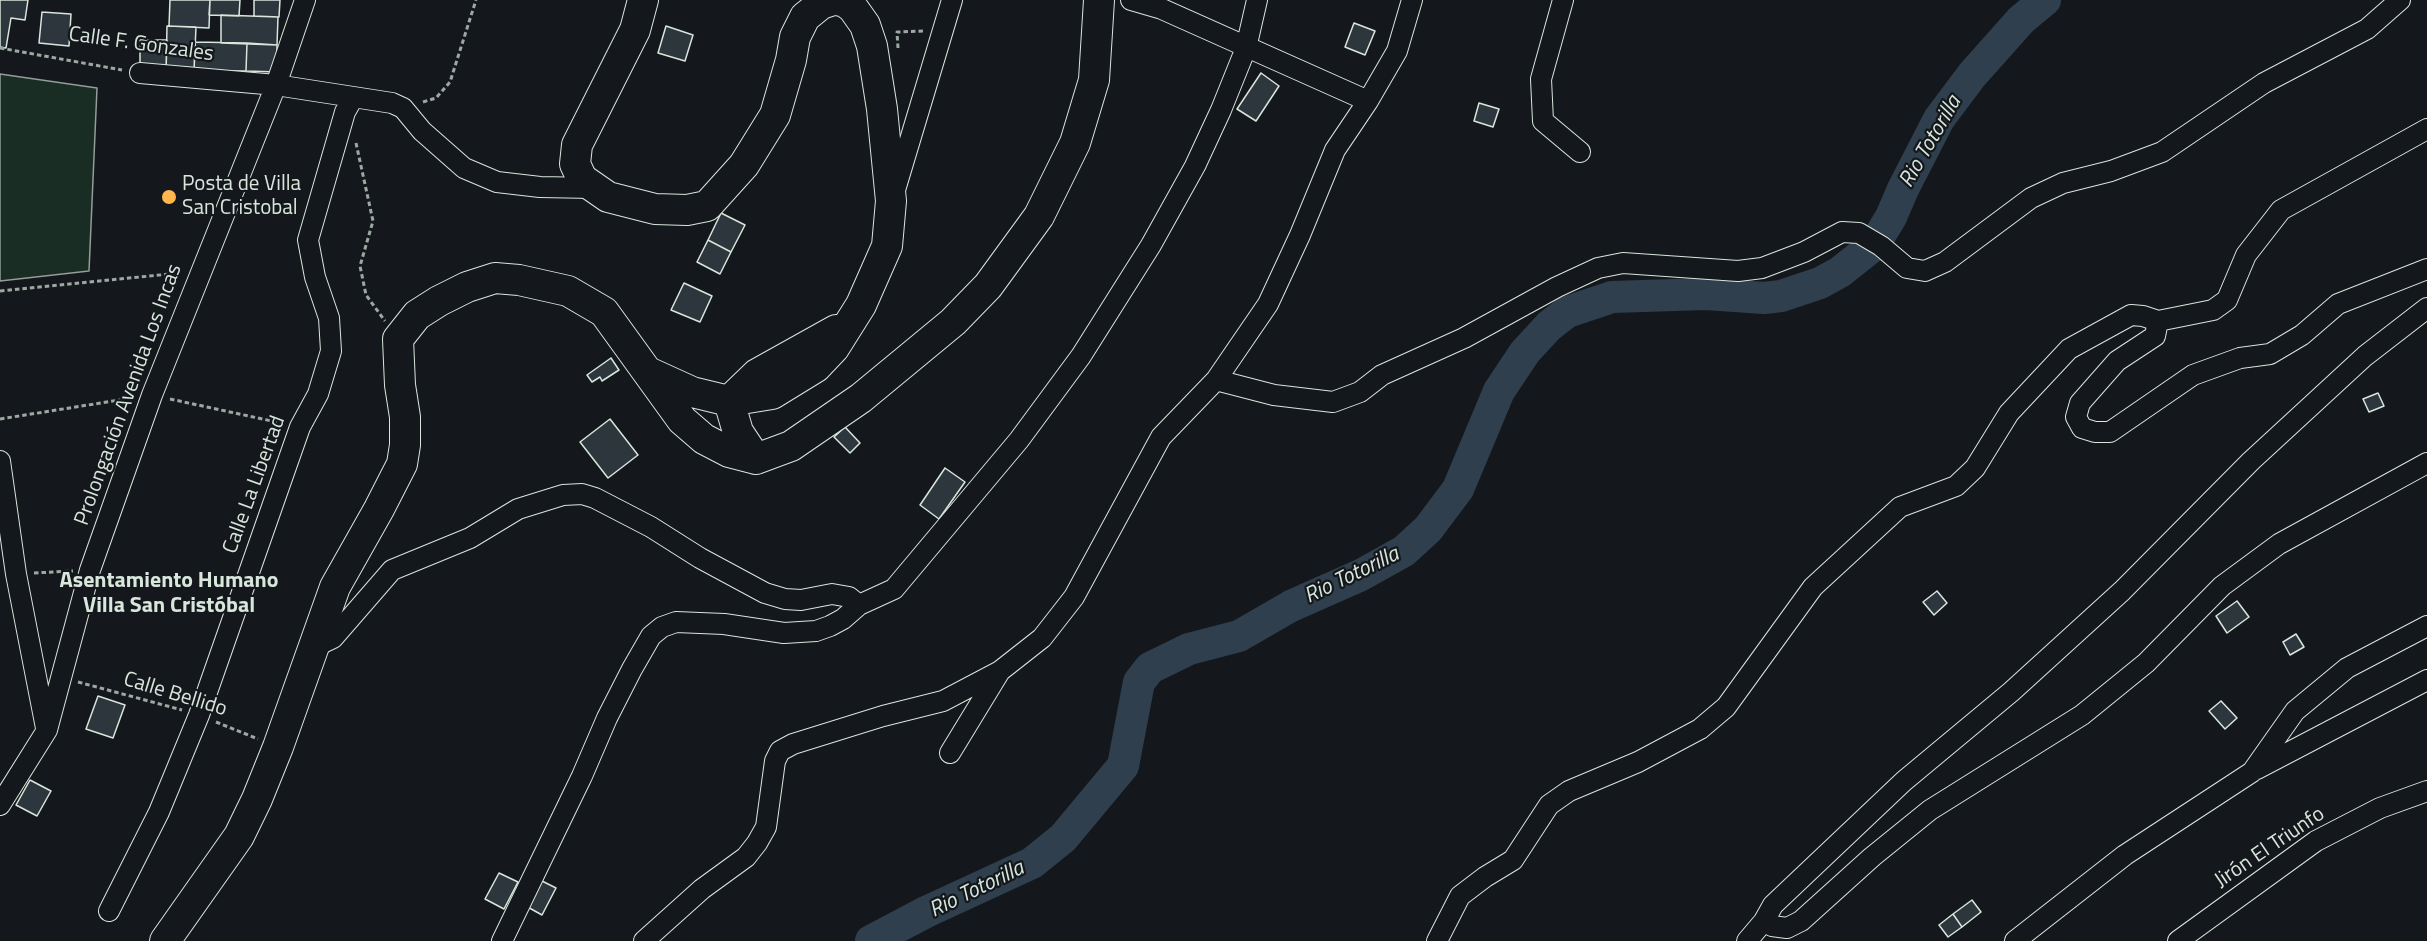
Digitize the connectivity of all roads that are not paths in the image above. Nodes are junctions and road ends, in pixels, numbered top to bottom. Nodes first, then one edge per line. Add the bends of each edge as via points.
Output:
1 (305, 0) edge
2 (643, 0) edge
3 (952, 0) edge
4 (1099, 0) edge
5 (1117, 0) edge
6 (1131, 0) edge
7 (1257, 0) edge
8 (1412, 0) edge
9 (1563, 0) edge
10 (2400, 0) edge
11 (828, 1) edge
12 (1246, 48) junction
13 (140, 73) road end
14 (276, 85) junction
15 (1368, 101) junction
16 (349, 105) junction
17 (2427, 129) edge
18 (1580, 152) dead end
19 (593, 188) junction
20 (891, 201) junction
21 (2427, 269) edge
22 (2427, 308) edge
23 (2158, 321) junction
24 (648, 372) junction
25 (1216, 380) junction
26 (729, 401) junction
27 (756, 459) junction
28 (0, 461) edge
29 (2427, 463) edge
30 (859, 604) junction
31 (2427, 626) edge
32 (312, 648) junction
33 (1000, 671) junction
34 (2427, 680) edge
35 (47, 730) junction
36 (950, 753) dead end
37 (2252, 772) junction
38 (2427, 791) edge
39 (0, 805) edge
40 (109, 911) dead end
41 (1764, 921) junction
42 (165, 941) edge
43 (502, 941) edge
44 (644, 941) edge
45 (1437, 941) edge
46 (1747, 941) edge
47 (2015, 941) edge
48 (2178, 941) edge

1 - 14 street, Prolongación Avenida Los Incas
2 - 19 highway via 635,30 577,145 575,164 582,179
3 - 20 street
4 - 5 street
4 - 27 highway via 1094,80 1075,143 1039,216 988,286 953,322 861,398 791,446
6 - 12 street via 1162,9
7 - 12 street
8 - 15 street via 1397,51
9 - 18 street via 1541,79 1543,121
10 - 25 street via 2367,29 2264,83 2162,152 2063,183 2031,198 1945,262 1924,271 1907,268 1859,233 1842,232 1762,268 1738,271 1623,263 1598,268 1557,287 1464,338 1382,375 1360,392 1333,402 1274,395
11 - 19 highway via 805,17 795,37 775,115 744,165 707,206 655,209 608,197
11 - 20 highway via 845,2 854,8 872,46
12 - 15 street
12 - 30 street via 1194,165 1151,245 1081,356 1019,440 894,589
13 - 14 street, Calle F. Gonzales
14 - 16 street, Calle F. Gonzales
14 - 35 street, Prolongación Avenida Los Incas via 152,395 90,570
15 - 25 street via 1335,150 1268,304
16 - 19 street, Calle F. Gonzales via 392,103 403,108 422,131 464,168 497,182
16 - 40 street, Calle La Libertad via 308,240 329,318 331,351 318,394 300,427 199,715 159,812
17 - 23 street via 2281,210 2246,255 2227,300 2213,310
20 - 26 highway via 887,246 861,305 834,348 816,367 772,394
21 - 23 street via 2338,304 2302,335 2270,354 2240,358 2193,375 2110,432 2082,428 2076,417 2080,403 2117,361 2155,336
22 - 41 street via 2365,356 2260,453 2122,591 1904,782 1773,905
23 - 45 street via 2131,315 2069,349 2009,413 1975,468 1956,486 1900,507 1814,587 1726,707 1700,729 1638,762 1569,791 1550,805 1513,860 1460,896
24 - 26 highway via 692,392
24 - 27 highway via 682,420 704,439 729,452
24 - 32 highway via 604,312 568,291 495,279 467,287 417,315 398,339 405,417 402,464 335,587
25 - 33 street via 1161,437 1074,597 1042,638
26 - 27 highway via 738,432
28 - 35 street via 16,574
29 - 41 street via 2279,544 2222,586 2146,663 2082,715 1930,810 1801,921 1787,928
30 - 32 street via 849,597 832,594 801,600 765,593 595,498 563,495 518,509 470,538 392,570 333,638
30 - 43 street via 843,619 816,631 784,633 676,622 651,636 607,718
31 - 37 street via 2347,668 2295,711
32 - 42 highway via 278,747 239,836
33 - 36 street
33 - 44 street via 943,701 793,744 780,752 775,761 766,827 757,843 746,857
34 - 37 street
35 - 39 street, Prolongación Avenida Los Incas
37 - 47 street via 2125,855
38 - 48 street, Jirón El Triunfo via 2380,808 2316,842
41 - 46 street

